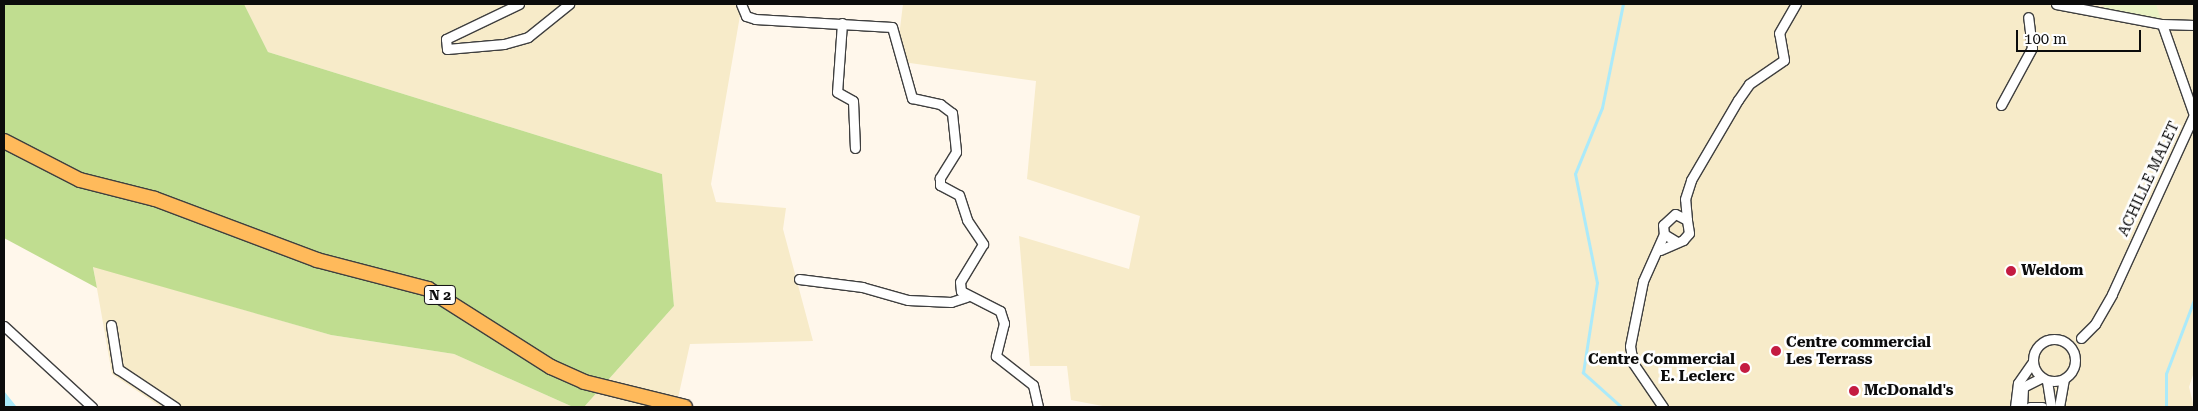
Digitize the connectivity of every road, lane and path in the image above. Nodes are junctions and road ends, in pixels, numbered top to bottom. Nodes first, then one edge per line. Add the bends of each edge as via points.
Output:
1 (519, 4) edge
2 (568, 4) edge
3 (741, 4) edge
4 (1796, 4) edge
5 (2056, 4) edge
6 (2028, 17) dead end
7 (842, 22) junction
8 (2162, 24) junction
9 (2194, 25) edge
10 (2002, 105) dead end
11 (4, 141) edge
12 (855, 148) dead end
13 (1685, 199) junction
14 (1671, 215) junction
15 (1687, 220) junction
16 (1664, 234) junction
17 (1675, 241) junction
18 (1660, 250) junction
19 (799, 279) dead end
20 (966, 297) junction
21 (111, 325) dead end
22 (4, 326) edge
23 (2081, 338) junction
24 (2064, 342) junction
25 (2074, 353) junction
26 (2032, 364) junction
27 (2044, 379) junction
28 (2064, 380) junction
29 (92, 407) edge
30 (175, 407) edge
31 (685, 407) edge
32 (1038, 407) edge
33 (1663, 407) edge
34 (2015, 407) edge
35 (2022, 407) edge
36 (2030, 407) edge
37 (2042, 407) edge
38 (2051, 407) edge
39 (2059, 407) edge

1 - 2 street via 446,39 447,49 504,44 528,37
3 - 7 street via 746,16 755,20
4 - 13 street via 1779,33 1784,60 1749,84 1691,180
5 - 8 street
6 - 10 street via 2032,48
7 - 12 street via 837,92 853,101
7 - 20 street via 892,27 912,98 948,107 952,112 956,152 940,178 940,185 959,196 967,220 983,244 960,282
8 - 9 street
8 - 23 street, ACHILLE MALET via 2194,115 2112,294 2095,324
11 - 31 main road, N 2 via 80,180 154,199 317,260 428,289 551,368 584,382
13 - 14 street
13 - 15 street
14 - 15 street
14 - 16 street via 1664,221
15 - 17 street via 1689,233
16 - 17 street
16 - 18 street
17 - 18 street
18 - 33 street via 1643,281 1630,346 1634,363
19 - 20 street via 862,287 908,300 951,302
20 - 32 street via 1000,311 1004,323 996,356 1033,385
21 - 30 street via 118,369
22 - 29 street
23 - 24 street
23 - 25 street, ACHILLE MALET
24 - 25 street
24 - 26 street via 2043,342 2035,349
25 - 28 street via 2073,370
26 - 27 street
26 - 34 street via 2018,383
27 - 28 street
27 - 35 street via 2023,387
27 - 38 street
28 - 39 street
36 - 37 street

